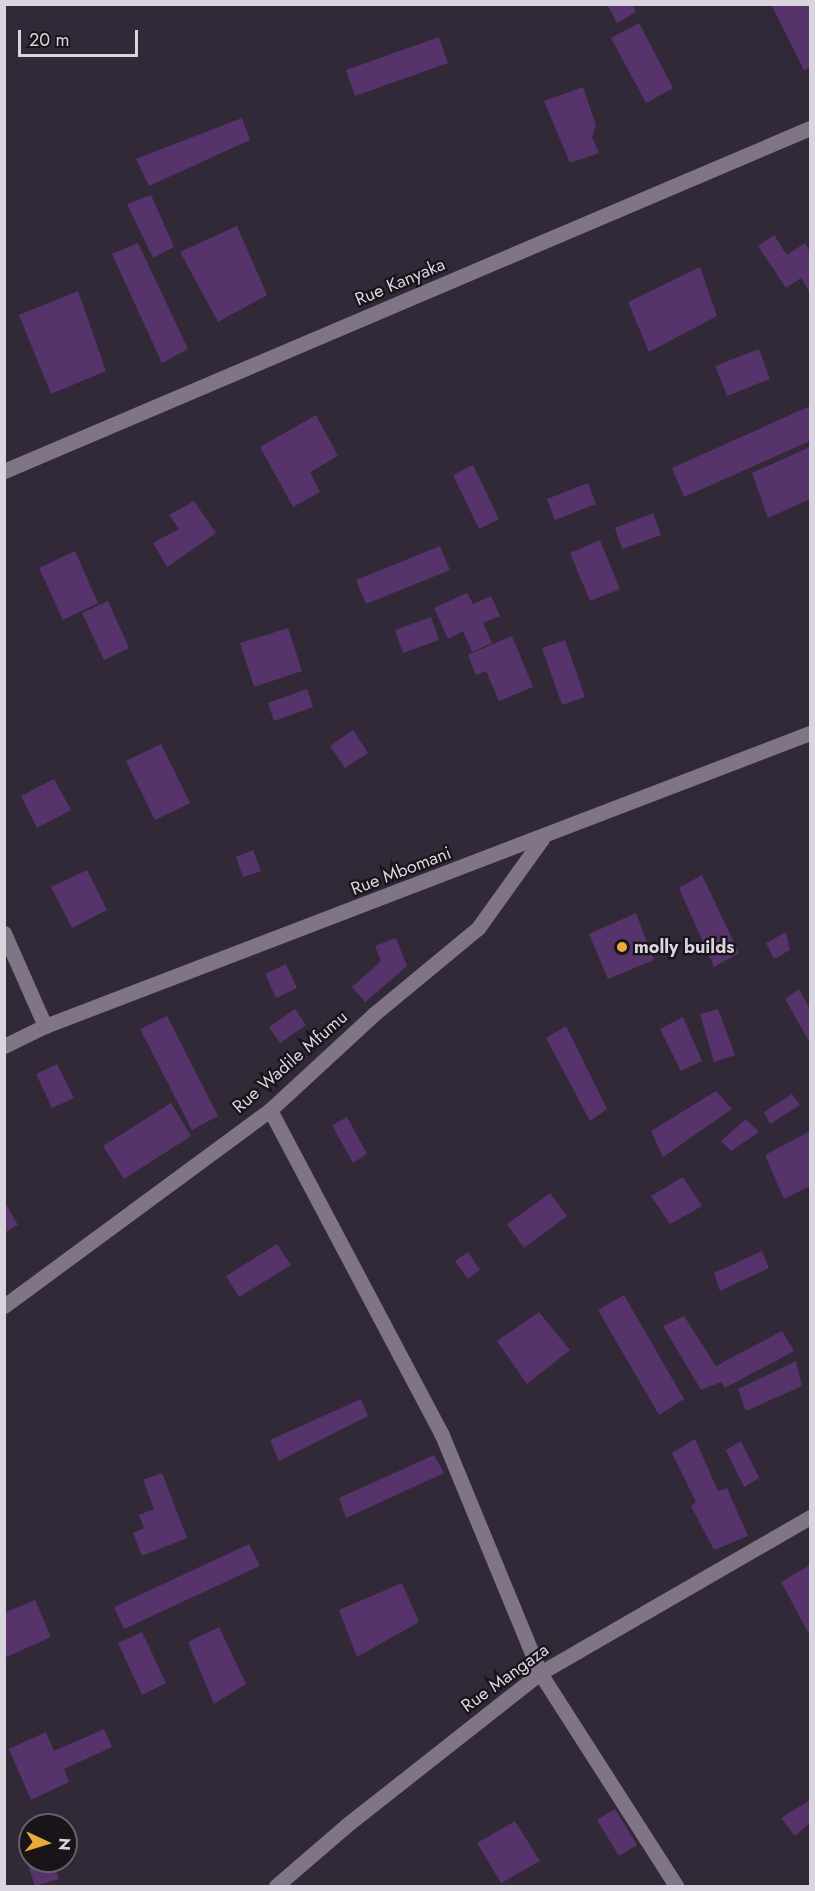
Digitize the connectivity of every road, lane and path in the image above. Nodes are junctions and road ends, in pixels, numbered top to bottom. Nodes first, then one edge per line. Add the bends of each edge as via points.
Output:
1 (810, 128) edge
2 (4, 471) edge
3 (810, 733) edge
4 (542, 839) junction
5 (4, 933) edge
6 (45, 1026) junction
7 (4, 1046) edge
8 (270, 1110) junction
9 (4, 1306) edge
10 (810, 1517) edge
11 (540, 1673) junction
12 (276, 1887) edge
13 (676, 1887) edge

1 - 2 street, Rue Kanyaka
3 - 4 street, Rue Mbomani
4 - 6 street, Rue Mbomani
4 - 8 street, Rue Wadile Mfumu via 478,928 374,1014
5 - 6 street
6 - 7 street, Rue Mbomani
8 - 9 street, Rue Wadile Mfumu
8 - 11 street via 442,1435
10 - 11 street, Rue Mangaza
11 - 12 street, Rue Mangaza via 348,1824
11 - 13 street

